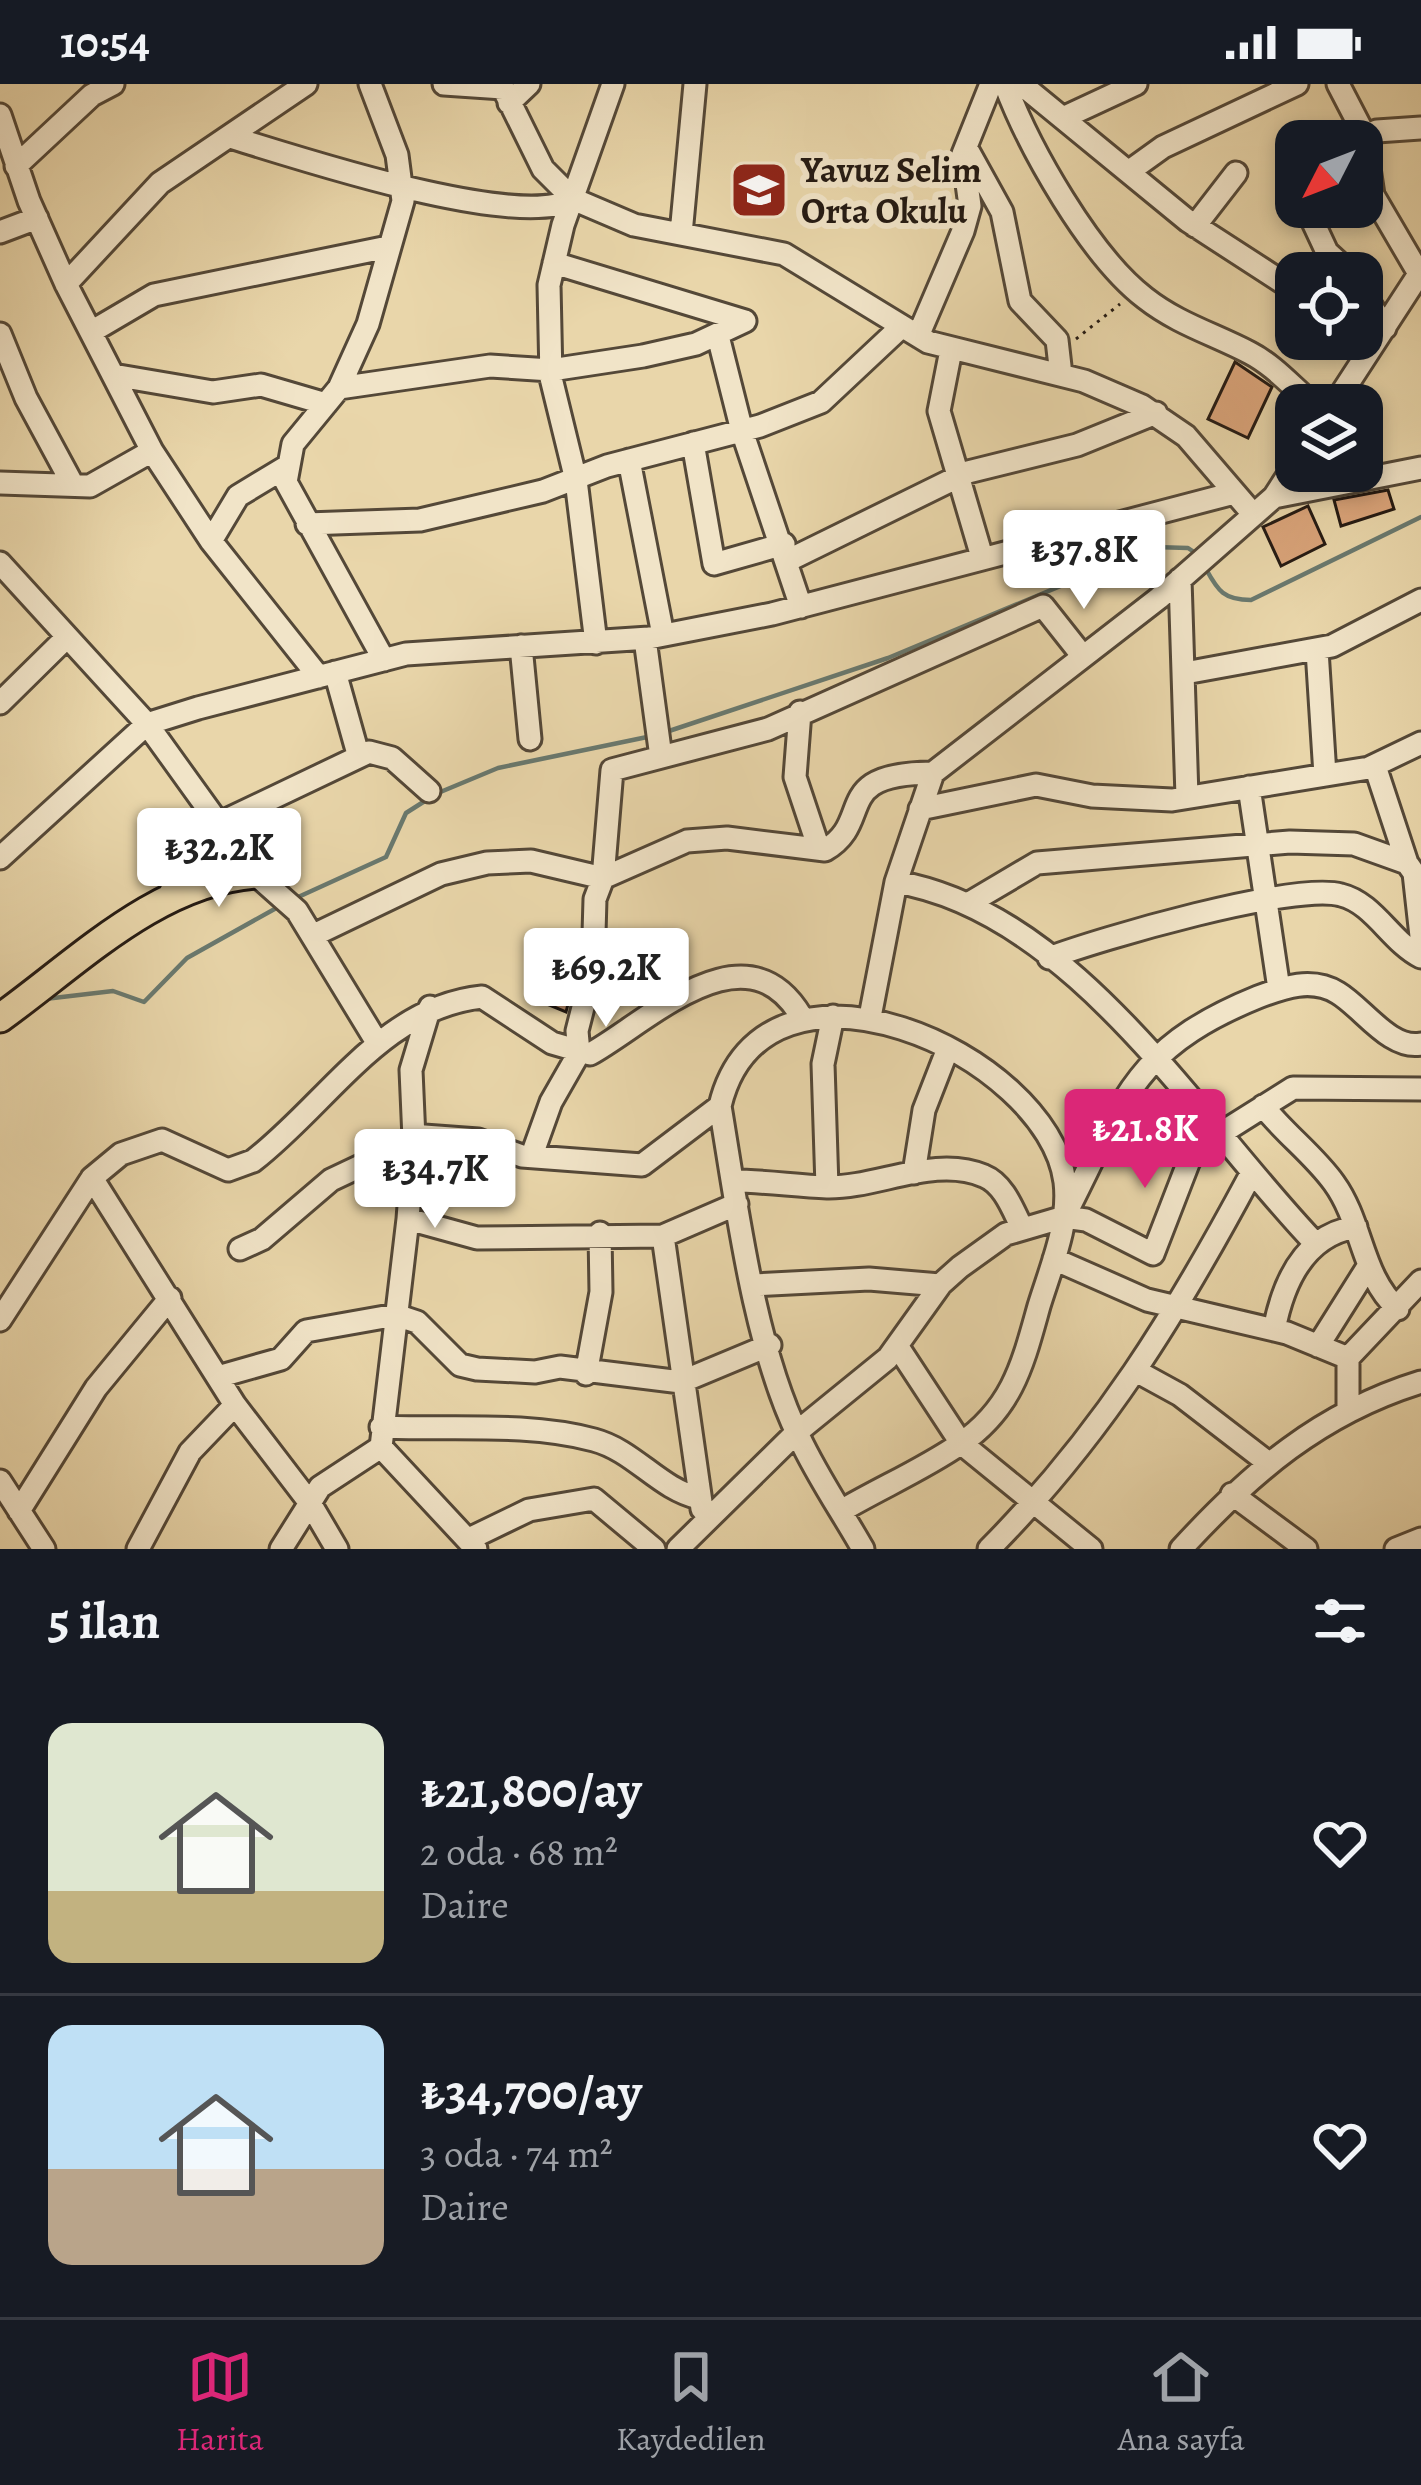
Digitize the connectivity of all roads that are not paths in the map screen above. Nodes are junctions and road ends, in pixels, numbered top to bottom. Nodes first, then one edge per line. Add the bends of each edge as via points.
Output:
1 (112, 84) edge
2 (306, 84) edge
3 (370, 84) edge
4 (444, 84) edge
5 (529, 84) edge
6 (614, 84) edge
7 (695, 84) edge
8 (991, 84) edge
9 (1004, 84) edge
10 (1021, 84) edge
11 (1136, 84) edge
12 (1297, 84) edge
13 (1338, 84) edge
14 (504, 92) edge
15 (0, 115) edge
16 (1065, 117) junction
17 (1352, 120) edge
18 (1421, 128) edge
19 (1383, 133) edge
20 (230, 137) junction
21 (966, 147) junction
22 (8, 154) edge
23 (1131, 170) junction
24 (1236, 173) dead end
25 (403, 186) junction
26 (573, 200) junction
27 (1383, 211) edge
28 (37, 218) junction
29 (1195, 226) junction
30 (0, 232) edge
31 (680, 234) junction
32 (388, 247) junction
33 (554, 262) junction
34 (1421, 274) edge
35 (1275, 277) edge
36 (67, 284) junction
37 (1383, 325) edge
38 (1385, 328) junction
39 (91, 332) junction
40 (910, 332) junction
41 (0, 336) edge
42 (718, 336) junction
43 (951, 350) junction
44 (551, 370) junction
45 (113, 375) junction
46 (1061, 375) junction
47 (1288, 384) edge
48 (1348, 384) edge
49 (333, 396) junction
50 (1156, 412) junction
51 (742, 430) junction
52 (693, 442) junction
53 (152, 452) junction
54 (629, 460) junction
55 (286, 467) junction
56 (1421, 468) edge
57 (959, 476) junction
58 (576, 480) junction
59 (0, 483) edge
60 (74, 485) junction
61 (1277, 492) edge
62 (1234, 493) junction
63 (1274, 497) junction
64 (1253, 514) junction
65 (307, 524) junction
66 (211, 541) junction
67 (786, 552) junction
68 (982, 557) junction
69 (0, 563) edge
70 (1194, 566) junction
71 (1421, 600) edge
72 (801, 607) junction
73 (67, 637) junction
74 (654, 637) junction
75 (596, 643) junction
76 (521, 646) junction
77 (1317, 650) junction
78 (1081, 654) junction
79 (384, 660) junction
80 (1185, 673) junction
81 (327, 674) junction
82 (0, 703) edge
83 (800, 712) junction
84 (147, 724) junction
85 (530, 739) dead end
86 (659, 742) junction
87 (1421, 743) edge
88 (358, 754) junction
89 (1375, 766) junction
90 (933, 773) junction
91 (1325, 775) junction
92 (1249, 788) junction
93 (429, 790) dead end
94 (1187, 797) junction
95 (920, 809) junction
96 (218, 824) junction
97 (1258, 846) junction
98 (819, 849) junction
99 (0, 859) edge
100 (1413, 864) edge
101 (262, 878) junction
102 (603, 878) junction
103 (896, 882) junction
104 (173, 894) junction
105 (971, 902) junction
106 (1265, 903) junction
107 (314, 935) junction
108 (1421, 936) edge
109 (1421, 957) edge
110 (1049, 958) junction
111 (1279, 989) junction
112 (430, 1007) junction
113 (801, 1016) junction
114 (833, 1016) junction
115 (870, 1017) junction
116 (0, 1018) edge
117 (378, 1044) junction
118 (1421, 1044) edge
119 (947, 1051) junction
120 (579, 1053) junction
121 (1154, 1056) junction
122 (1421, 1089) edge
123 (720, 1106) junction
124 (1263, 1106) junction
125 (1220, 1128) junction
126 (414, 1139) junction
127 (532, 1155) junction
128 (914, 1172) junction
129 (1250, 1176) junction
130 (92, 1178) junction
131 (733, 1181) junction
132 (827, 1187) junction
133 (737, 1204) junction
134 (1064, 1217) junction
135 (408, 1219) junction
136 (1356, 1227) junction
137 (1022, 1228) junction
138 (600, 1233) junction
139 (663, 1236) junction
140 (1315, 1243) junction
141 (240, 1249) dead end
142 (1054, 1259) junction
143 (1369, 1264) junction
144 (1421, 1280) edge
145 (754, 1285) junction
146 (940, 1285) junction
147 (170, 1298) junction
148 (1398, 1309) junction
149 (1176, 1310) junction
150 (395, 1315) junction
151 (0, 1320) edge
152 (1274, 1330) junction
153 (770, 1346) junction
154 (1318, 1346) junction
155 (898, 1347) junction
156 (1348, 1358) junction
157 (1138, 1372) junction
158 (586, 1374) junction
159 (221, 1376) junction
160 (681, 1382) junction
161 (1421, 1382) edge
162 (235, 1406) junction
163 (1348, 1410) junction
164 (797, 1432) junction
165 (381, 1437) junction
166 (961, 1443) junction
167 (1267, 1462) junction
168 (0, 1481) edge
169 (1232, 1494) junction
170 (699, 1498) junction
171 (1036, 1501) junction
172 (310, 1503) junction
173 (19, 1510) junction
174 (841, 1511) junction
175 (705, 1521) junction
176 (1421, 1539) edge
177 (473, 1544) edge
178 (44, 1549) edge
179 (138, 1549) edge
180 (281, 1549) edge
181 (338, 1549) edge
182 (654, 1549) edge
183 (678, 1549) edge
184 (863, 1549) edge
185 (989, 1549) edge
186 (1091, 1549) edge
187 (1181, 1549) edge
188 (1306, 1549) edge
189 (1396, 1549) edge

1 - 22 street
2 - 20 street
3 - 25 street
4 - 14 street
5 - 14 street
6 - 26 street
7 - 31 street
8 - 21 street
9 - 47 street via 1066,197 1136,290 1195,331 1249,352
10 - 16 street
11 - 16 street
12 - 23 street
13 - 17 street
14 - 26 street via 544,170
15 - 22 street
16 - 23 street
18 - 19 street
20 - 25 street
20 - 36 street via 134,207
21 - 40 street via 970,206 957,253
21 - 46 street via 1002,212 1020,301 1059,350
22 - 28 street
23 - 29 street
24 - 29 street
25 - 26 street via 532,210
25 - 32 street
26 - 31 street
26 - 33 street
27 - 34 street
28 - 30 street
28 - 36 street
29 - 35 street
31 - 40 street via 784,254
32 - 39 street via 176,289
32 - 49 street via 368,324
33 - 42 street via 745,321
33 - 44 street
34 - 38 street
36 - 39 street
37 - 38 street
38 - 48 street
39 - 45 street
40 - 43 street
40 - 51 street via 821,403
41 - 60 street
42 - 44 street
42 - 51 street
43 - 46 street
43 - 57 street via 939,411
44 - 49 street via 490,366
44 - 58 street
45 - 49 street via 213,392 261,385
45 - 53 street
46 - 50 street
49 - 55 street via 292,444
50 - 57 street via 1077,445
50 - 62 street
51 - 52 street
51 - 67 street
52 - 54 street
52 - 67 street via 714,564
53 - 60 street via 112,477
53 - 66 street
54 - 58 street
54 - 74 street
55 - 65 street
55 - 66 street via 238,496
56 - 63 street
57 - 67 street
57 - 68 street
58 - 65 street via 420,520
58 - 75 street
59 - 60 street
61 - 63 street
62 - 64 street
62 - 68 street
63 - 64 street
64 - 70 street
65 - 79 street
66 - 81 street
67 - 72 street
68 - 72 street
69 - 73 street
70 - 78 street
70 - 80 street
71 - 77 street
72 - 74 street
73 - 82 street
73 - 84 street
74 - 75 street
74 - 86 street
75 - 76 street
76 - 79 street
76 - 85 street
77 - 80 street
77 - 91 street
78 - 83 street via 1043,606
78 - 90 street
79 - 81 street
80 - 94 street
81 - 84 street
81 - 88 street
83 - 86 street via 768,729
83 - 98 street via 795,777
84 - 96 street
84 - 99 street
86 - 102 street via 612,770
87 - 89 street
88 - 93 street via 392,758
88 - 96 street
89 - 91 street
89 - 100 street
90 - 95 street
90 - 98 street via 873,783 834,844
91 - 92 street
92 - 94 street
92 - 97 street
94 - 95 street via 1092,796 1036,785
95 - 103 street
96 - 101 street
96 - 104 main road
97 - 100 street via 1354,844
97 - 105 street via 1037,863
97 - 106 street
98 - 102 street via 687,841
100 - 108 street
101 - 104 main road via 217,877
101 - 107 street
102 - 107 street via 531,861 488,863 426,880
102 - 120 street
103 - 105 street
103 - 115 street
104 - 116 main road
105 - 110 street
106 - 109 street via 1346,896
106 - 110 street via 1143,927
106 - 111 street
107 - 117 street
110 - 121 street
111 - 118 street via 1318,984 1397,1042
111 - 121 street via 1210,1018
112 - 117 street
112 - 120 street via 482,997
112 - 126 street via 411,1070
113 - 114 street
113 - 120 street via 778,989 719,980 681,992 604,1046
113 - 123 street via 752,1047
114 - 115 street
114 - 132 street via 823,1064
115 - 119 street
117 - 130 street via 253,1161 228,1170 162,1140 122,1154
119 - 128 street via 924,1110
119 - 134 street via 980,1068 1052,1137 1066,1185
120 - 127 street
121 - 125 street
121 - 134 street
122 - 124 street via 1293,1088
123 - 127 street via 642,1166
123 - 131 street
124 - 125 street
124 - 136 street via 1334,1183
125 - 129 street
125 - 134 street via 1189,1161 1154,1254
126 - 127 street via 451,1136
126 - 135 street
126 - 141 street via 331,1180
128 - 132 street
128 - 137 street via 986,1176
129 - 140 street
129 - 149 street
130 - 147 street
130 - 151 street
131 - 132 street
131 - 133 street
133 - 139 street
133 - 145 street
134 - 137 street
134 - 142 street
135 - 138 street via 477,1238
135 - 150 street
136 - 140 street
136 - 143 street
137 - 146 street
138 - 139 street
138 - 158 street via 601,1292
139 - 160 street
140 - 152 street via 1293,1270
142 - 149 street
142 - 166 street via 1022,1375
143 - 148 street
143 - 154 street
144 - 148 street
145 - 146 street
145 - 153 street
146 - 155 street
147 - 159 street
147 - 173 street via 96,1388
148 - 156 street
149 - 152 street
149 - 157 street
150 - 158 street via 418,1322 460,1365 535,1372 560,1366
150 - 159 street via 306,1331 281,1360
150 - 165 street
152 - 154 street
153 - 160 street
153 - 164 street
154 - 156 street
155 - 164 street
155 - 166 street
156 - 163 street
157 - 167 street
157 - 171 street
158 - 160 street
159 - 162 street
160 - 170 street
161 - 163 street
162 - 172 street
162 - 179 street via 190,1451
163 - 167 street
164 - 174 street
164 - 175 street
165 - 170 street via 537,1432 596,1441
165 - 172 street
165 - 177 street
166 - 171 street
166 - 174 street
167 - 169 street
168 - 173 street
169 - 187 street
169 - 188 street
170 - 175 street
171 - 185 street
171 - 186 street
172 - 180 street
172 - 181 street
173 - 178 street
174 - 184 street
175 - 183 street
176 - 189 street
177 - 182 street via 530,1510 594,1498

